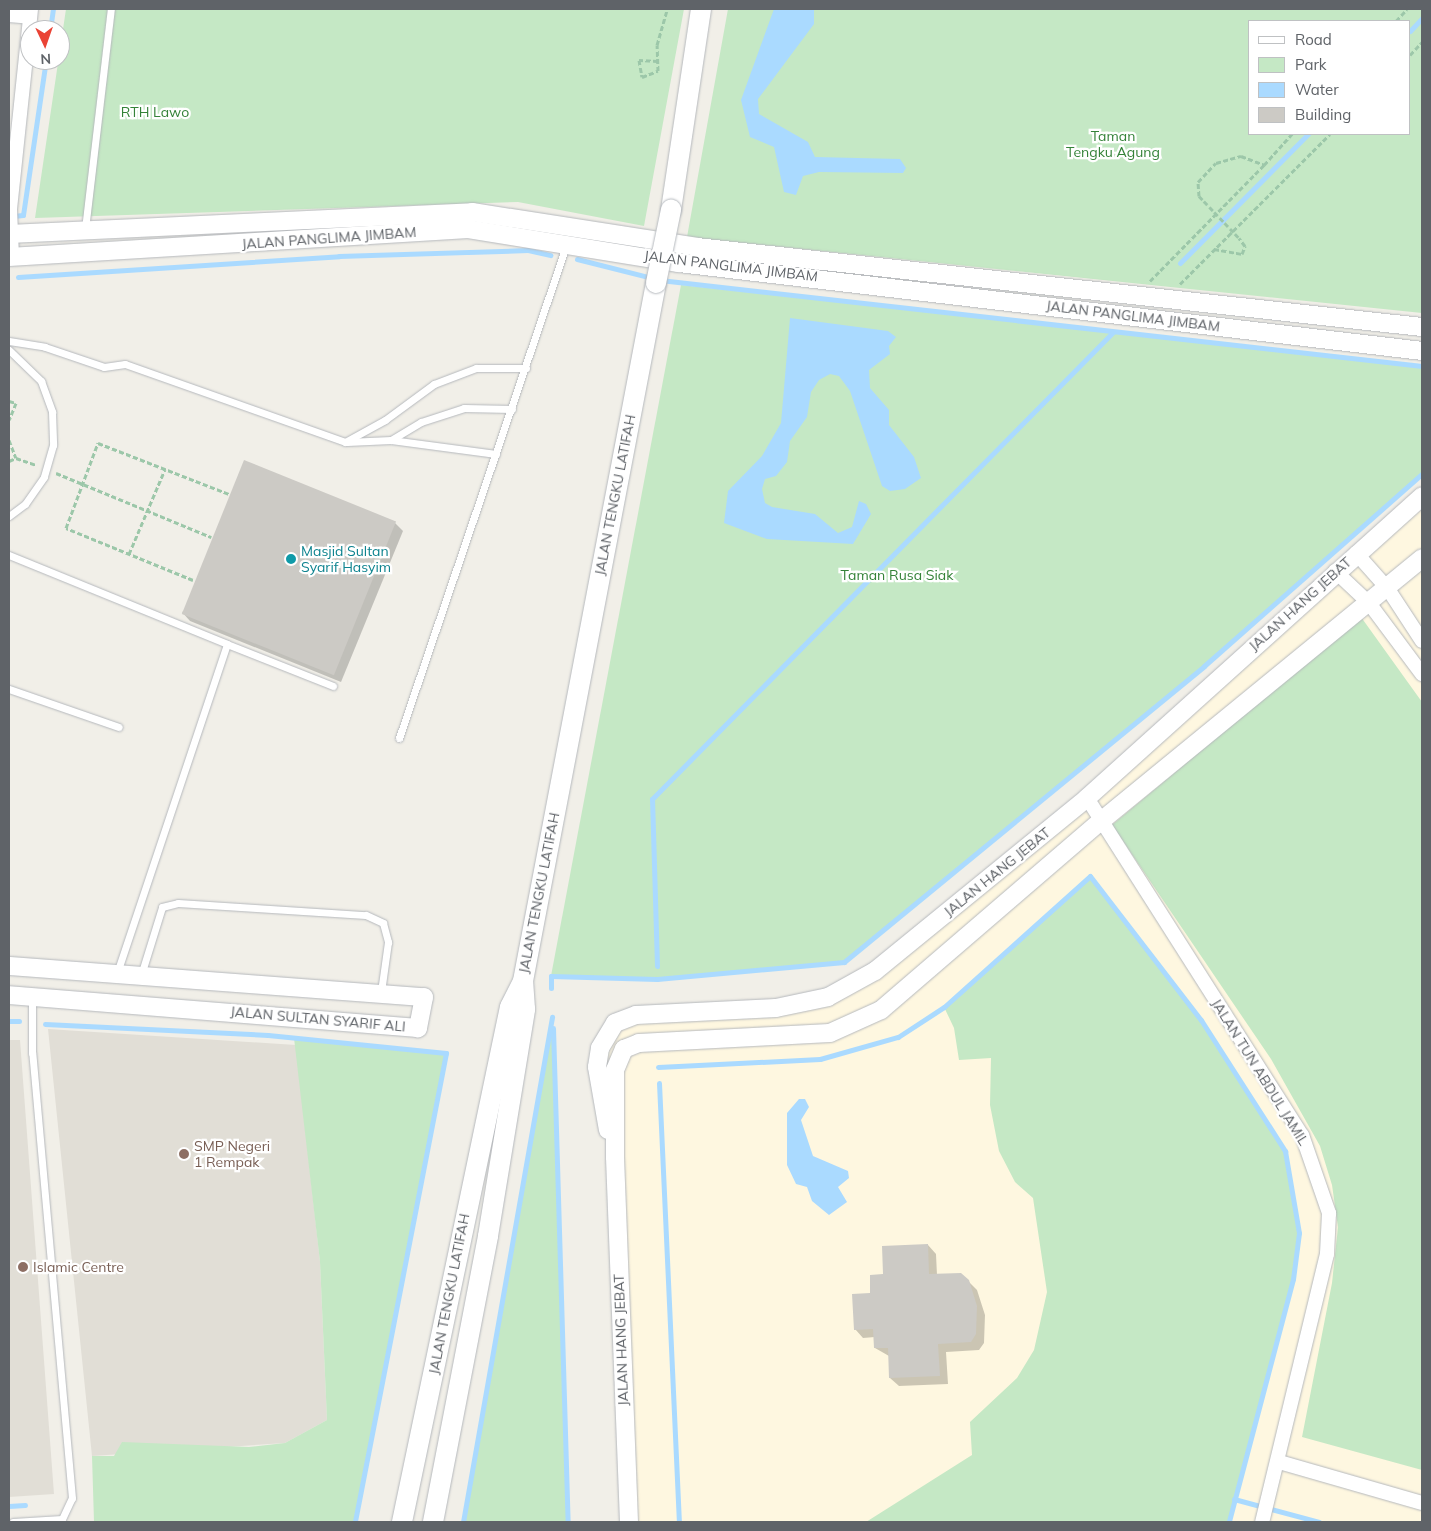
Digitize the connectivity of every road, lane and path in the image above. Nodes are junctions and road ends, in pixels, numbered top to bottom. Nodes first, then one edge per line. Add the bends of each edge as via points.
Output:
1 (111, 9) edge
2 (667, 9) edge
3 (701, 9) edge
4 (1407, 9) edge
5 (31, 13) edge
6 (9, 15) edge
7 (1397, 20) edge
8 (1422, 42) edge
9 (1411, 53) edge
10 (658, 61) junction
11 (1291, 135) edge
12 (1329, 135) edge
13 (1264, 165) junction
14 (573, 225) junction
15 (85, 231) junction
16 (10, 234) edge
17 (567, 242) junction
18 (1214, 250) junction
19 (10, 261) edge
20 (1157, 281) dead end
21 (1172, 283) dead end
22 (1422, 326) edge
23 (9, 342) edge
24 (9, 350) edge
25 (1422, 351) edge
26 (526, 368) junction
27 (9, 401) edge
28 (512, 409) junction
29 (9, 420) edge
30 (9, 440) edge
31 (391, 440) junction
32 (344, 442) junction
33 (496, 454) junction
34 (16, 458) junction
35 (9, 461) edge
36 (47, 468) junction
37 (165, 469) junction
38 (82, 484) junction
39 (229, 494) dead end
40 (1422, 496) edge
41 (147, 510) junction
42 (9, 516) edge
43 (211, 537) dead end
44 (1356, 553) junction
45 (129, 554) junction
46 (9, 555) edge
47 (1422, 558) edge
48 (1335, 571) junction
49 (194, 580) dead end
50 (1388, 589) junction
51 (1369, 603) junction
52 (1422, 641) edge
53 (227, 644) junction
54 (1422, 674) edge
55 (333, 686) dead end
56 (9, 689) edge
57 (119, 727) dead end
58 (399, 738) dead end
59 (1087, 798) junction
60 (1101, 821) junction
61 (9, 966) edge
62 (116, 973) junction
63 (141, 975) junction
64 (523, 981) junction
65 (381, 992) junction
66 (9, 995) edge
67 (32, 996) junction
68 (615, 1157) junction
69 (1279, 1462) junction
70 (1422, 1503) edge
71 (63, 1520) edge
72 (13, 1522) edge
73 (402, 1522) edge
74 (433, 1522) edge
75 (629, 1522) edge
76 (1262, 1522) edge

1 - 15 lane
2 - 10 path
3 - 64 main road, JALAN TENGKU LATIFAH, bridge via 656,284
4 - 7 path
5 - 6 street
5 - 16 street
8 - 9 path
10 - 10 path via 654,76 642,77 639,60
11 - 13 path
12 - 18 path
13 - 18 path, bridge via 1241,156 1216,163 1198,182 1199,196 1245,246 1242,254
13 - 20 path via 1149,280
14 - 15 street, JALAN PANGLIMA JIMBAM via 472,212
14 - 17 lane
14 - 22 street, JALAN PANGLIMA JIMBAM via 696,247
15 - 16 street, JALAN PANGLIMA JIMBAM
16 - 19 street
17 - 19 street, JALAN PANGLIMA JIMBAM via 468,229
17 - 25 street, JALAN PANGLIMA JIMBAM via 678,262
17 - 26 lane
18 - 21 path via 1180,284
23 - 32 lane via 45,347 104,367 126,364
24 - 36 lane via 41,382 52,412 54,446
26 - 28 lane
26 - 32 lane via 476,368 434,384 385,420
27 - 29 path via 16,403
28 - 31 lane via 464,408 421,422
28 - 33 lane
30 - 34 path
31 - 32 lane
31 - 33 lane
33 - 58 lane
34 - 35 path
34 - 36 path
36 - 38 path
36 - 42 lane via 25,504
37 - 38 path via 98,443
37 - 39 path
37 - 41 path
38 - 41 path
38 - 45 path via 66,528
40 - 44 street, JALAN HANG JEBAT
41 - 43 path
41 - 45 path
44 - 48 street, JALAN HANG JEBAT
44 - 50 street
45 - 49 path
46 - 53 lane
47 - 50 street, JALAN HANG JEBAT
48 - 51 street
48 - 59 street, JALAN HANG JEBAT
50 - 51 street, JALAN HANG JEBAT
50 - 52 street
51 - 54 street
51 - 60 street, JALAN HANG JEBAT
53 - 55 lane
53 - 62 lane
56 - 57 lane
59 - 60 street, JALAN TUN ABDUL JAMIL
59 - 68 street, JALAN HANG JEBAT via 853,985 828,997 776,1008 636,1015 615,1023 600,1048 597,1083
60 - 68 street, JALAN HANG JEBAT via 881,1010 857,1023 830,1033 779,1039 639,1043 624,1049 615,1070
60 - 69 street, JALAN TUN ABDUL JAMIL via 1302,1135 1317,1169 1329,1214 1327,1254
61 - 62 street, JALAN SULTAN SYARIF ALI
62 - 63 street, JALAN SULTAN SYARIF ALI
63 - 65 street, JALAN SULTAN SYARIF ALI
63 - 65 lane via 162,907 178,903 366,915 383,923 388,942
64 - 73 main road, JALAN TENGKU LATIFAH via 508,1017
64 - 74 main road, JALAN TENGKU LATIFAH via 525,1009 488,1236
65 - 67 street, JALAN SULTAN SYARIF ALI via 424,995 419,1027
66 - 67 street, JALAN SULTAN SYARIF ALI
67 - 71 lane via 32,1053 72,1498
68 - 75 street, JALAN HANG JEBAT
69 - 70 street
69 - 76 street, JALAN TUN ABDUL JAMIL
71 - 72 lane

